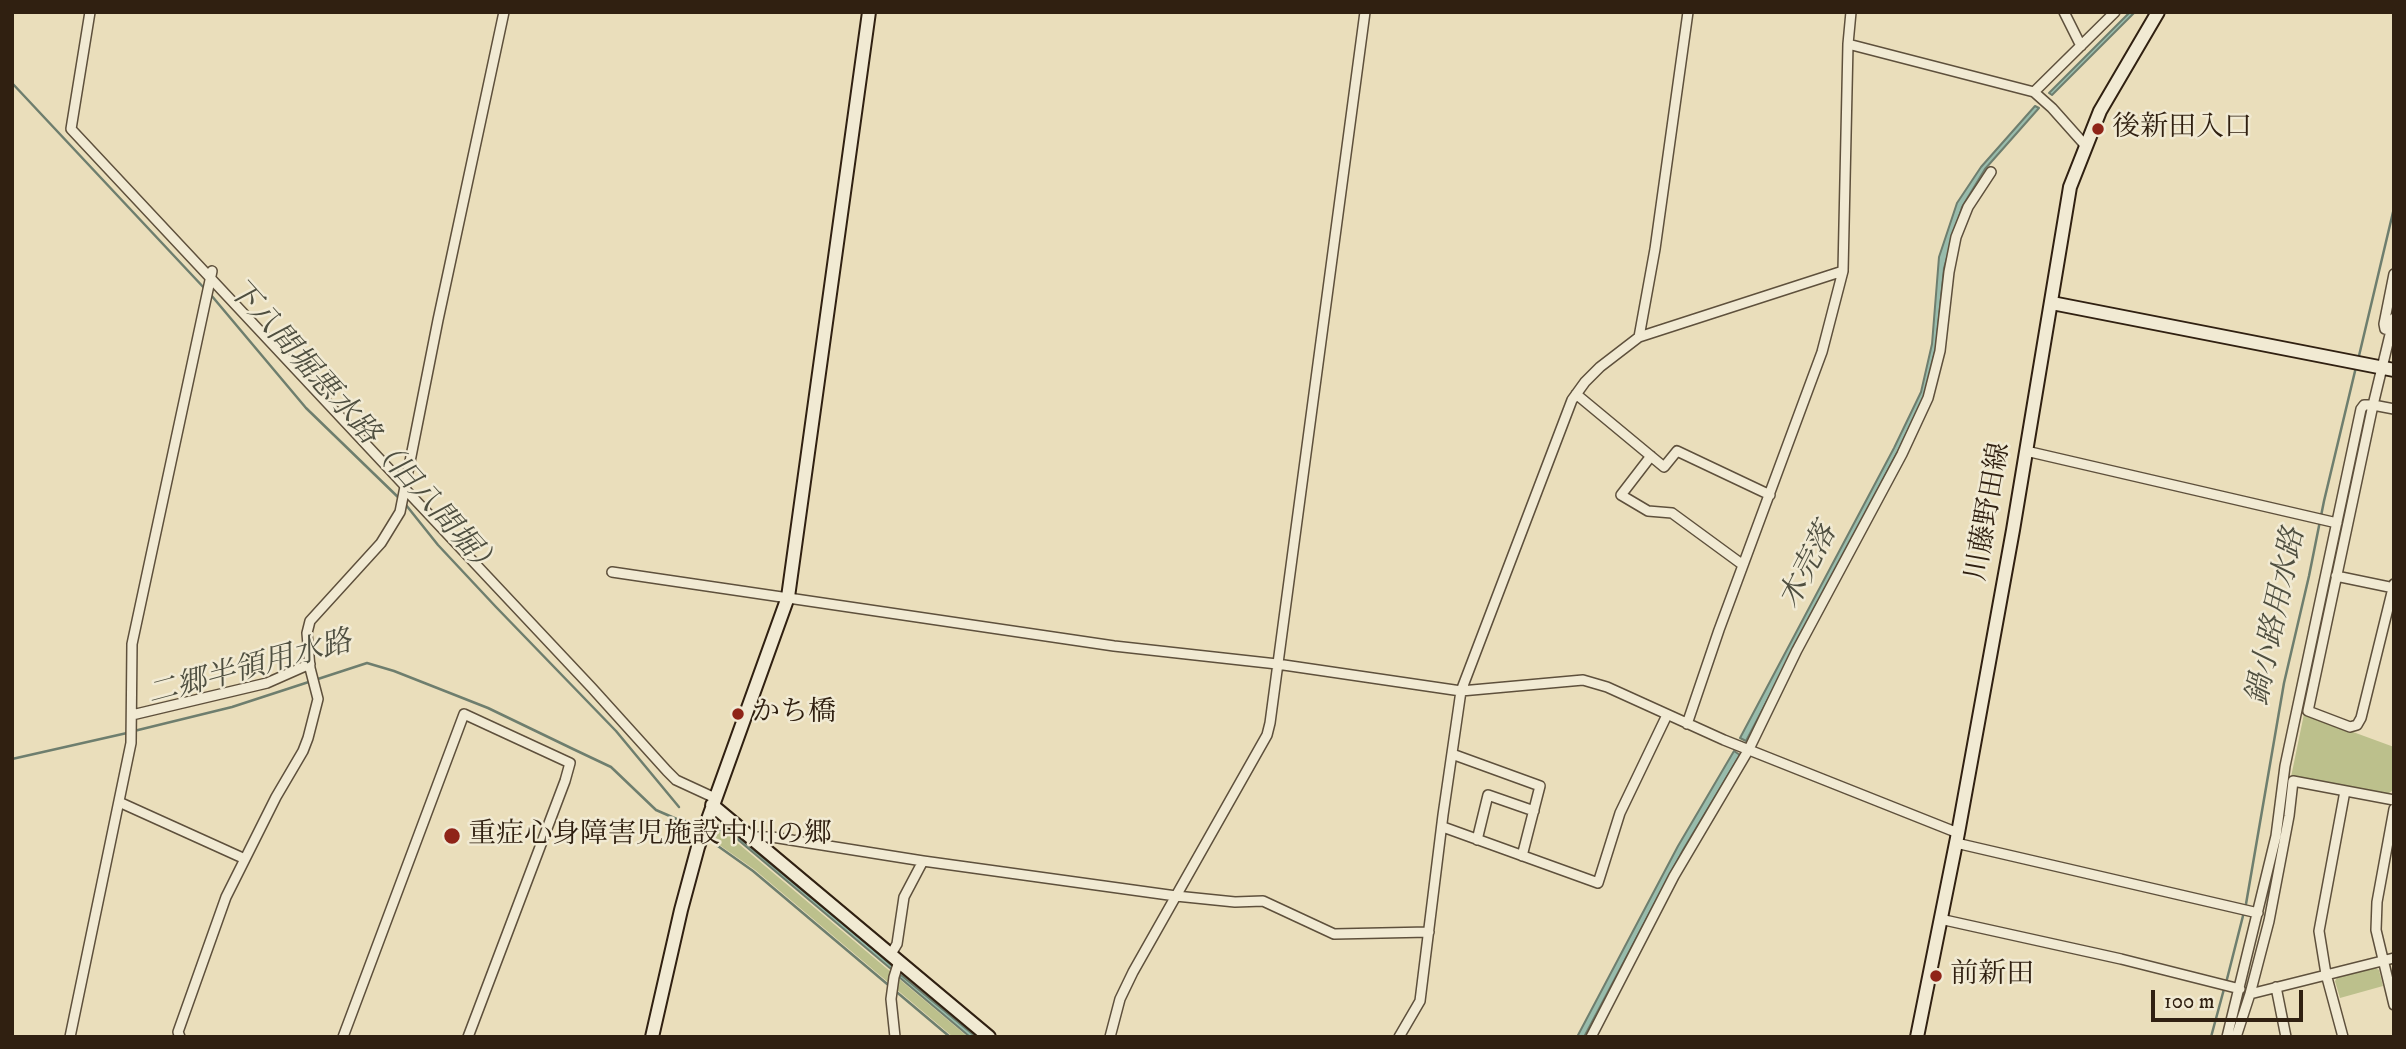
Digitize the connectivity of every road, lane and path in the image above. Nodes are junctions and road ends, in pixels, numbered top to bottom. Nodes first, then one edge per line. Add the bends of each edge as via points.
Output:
1 (90, 12) edge
2 (504, 12) edge
3 (869, 12) edge
4 (1365, 12) edge
5 (1688, 12) edge
6 (1851, 12) edge
7 (2064, 12) edge
8 (2115, 12) edge
9 (2158, 12) edge
10 (1847, 44) junction
11 (2081, 46) junction
12 (2034, 92) junction
13 (2085, 145) junction
14 (1991, 172) dead end
15 (1843, 271) junction
16 (2394, 274) edge
17 (212, 276) junction
18 (2052, 303) junction
19 (2394, 318) edge
20 (2392, 331) edge
21 (1639, 337) junction
22 (2388, 369) edge
23 (1576, 394) junction
24 (2373, 405) junction
25 (2394, 409) edge
26 (2026, 451) junction
27 (1651, 456) junction
28 (405, 490) junction
29 (1770, 495) junction
30 (2337, 523) junction
31 (1743, 565) junction
32 (612, 572) dead end
33 (2336, 576) junction
34 (2393, 587) edge
35 (788, 597) junction
36 (1276, 664) junction
37 (310, 666) junction
38 (1461, 691) junction
39 (132, 715) junction
40 (1667, 715) junction
41 (1687, 724) junction
42 (1749, 749) junction
43 (1452, 754) junction
44 (2345, 791) junction
45 (2394, 800) edge
46 (119, 802) junction
47 (712, 807) junction
48 (2394, 809) edge
49 (1534, 811) junction
50 (1443, 827) junction
51 (753, 837) junction
52 (1956, 838) junction
53 (1477, 840) junction
54 (1522, 856) junction
55 (245, 859) junction
56 (923, 860) junction
57 (1175, 896) junction
58 (2254, 912) junction
59 (1940, 919) junction
60 (1429, 933) junction
61 (2394, 958) edge
62 (2383, 961) junction
63 (895, 967) junction
64 (2326, 974) junction
65 (2276, 987) junction
66 (2240, 989) junction
67 (2250, 994) junction
68 (2394, 1004) edge
69 (70, 1037) edge
70 (180, 1037) edge
71 (342, 1037) edge
72 (468, 1037) edge
73 (652, 1037) edge
74 (895, 1037) edge
75 (989, 1037) edge
76 (1110, 1037) edge
77 (1399, 1037) edge
78 (1591, 1037) edge
79 (1917, 1037) edge
80 (2227, 1037) edge
81 (2236, 1037) edge
82 (2286, 1037) edge
83 (2343, 1037) edge

1 - 17 street via 71,129
2 - 28 street
3 - 35 street
4 - 36 street
5 - 21 street
6 - 10 street
7 - 11 street
8 - 11 street
9 - 13 street, 川藤野田線 via 2110,92
10 - 12 street
10 - 15 street
11 - 12 street
12 - 13 street
13 - 18 street, 川藤野田線 via 2066,207
14 - 42 street via 1956,236 1940,351 1928,398
15 - 21 street
15 - 29 street via 1822,352
16 - 20 street via 2384,324
17 - 28 street
17 - 39 street via 132,644
18 - 22 street
18 - 26 street, 川藤野田線
19 - 20 street
20 - 22 street
21 - 23 street via 1600,367
22 - 24 street
23 - 27 street
23 - 38 street
24 - 25 street
24 - 30 street via 2361,409
24 - 33 street
26 - 30 street
26 - 52 street, 川藤野田線
27 - 29 street via 1664,467 1677,451
27 - 31 street via 1621,495 1648,511 1672,513
28 - 37 street via 400,512 381,543 310,621
28 - 47 street via 667,771
29 - 31 street
30 - 58 street via 2285,766 2276,836
31 - 41 street
32 - 35 street
33 - 34 street
33 - 34 street via 2308,711 2350,727 2361,718
35 - 36 street via 1114,646
35 - 47 street
36 - 38 street
36 - 57 street via 1266,735
37 - 39 street via 267,683
37 - 55 street via 318,699 303,751
38 - 40 street via 1583,680
38 - 43 street
39 - 46 street
40 - 41 street
40 - 54 street via 1620,813 1598,883
41 - 42 street
42 - 52 street
42 - 78 street via 1674,876
43 - 49 street via 1540,786
43 - 50 street
44 - 45 street
44 - 64 street via 2319,931
44 - 67 street via 2293,781 2269,920
46 - 55 street
46 - 69 street
47 - 51 street
47 - 73 street via 681,910
48 - 62 street via 2377,902 2376,930
49 - 53 street via 1488,795
49 - 54 street
50 - 53 street
50 - 60 street
51 - 56 street via 772,836
51 - 63 street
52 - 58 street
52 - 59 street, 川藤野田線
53 - 54 street
55 - 70 street via 226,897
56 - 57 street
56 - 63 street via 904,897
57 - 60 street via 1263,901 1334,934
57 - 76 street via 1119,999
58 - 66 street
59 - 66 street
59 - 79 street, 川藤野田線
60 - 77 street via 1420,1001
61 - 62 street
62 - 64 street
62 - 68 street
63 - 74 street via 891,999
63 - 75 street
64 - 65 street
64 - 83 street
65 - 67 street
65 - 82 street
66 - 80 street
67 - 81 street
71 - 72 street via 464,714 570,763

